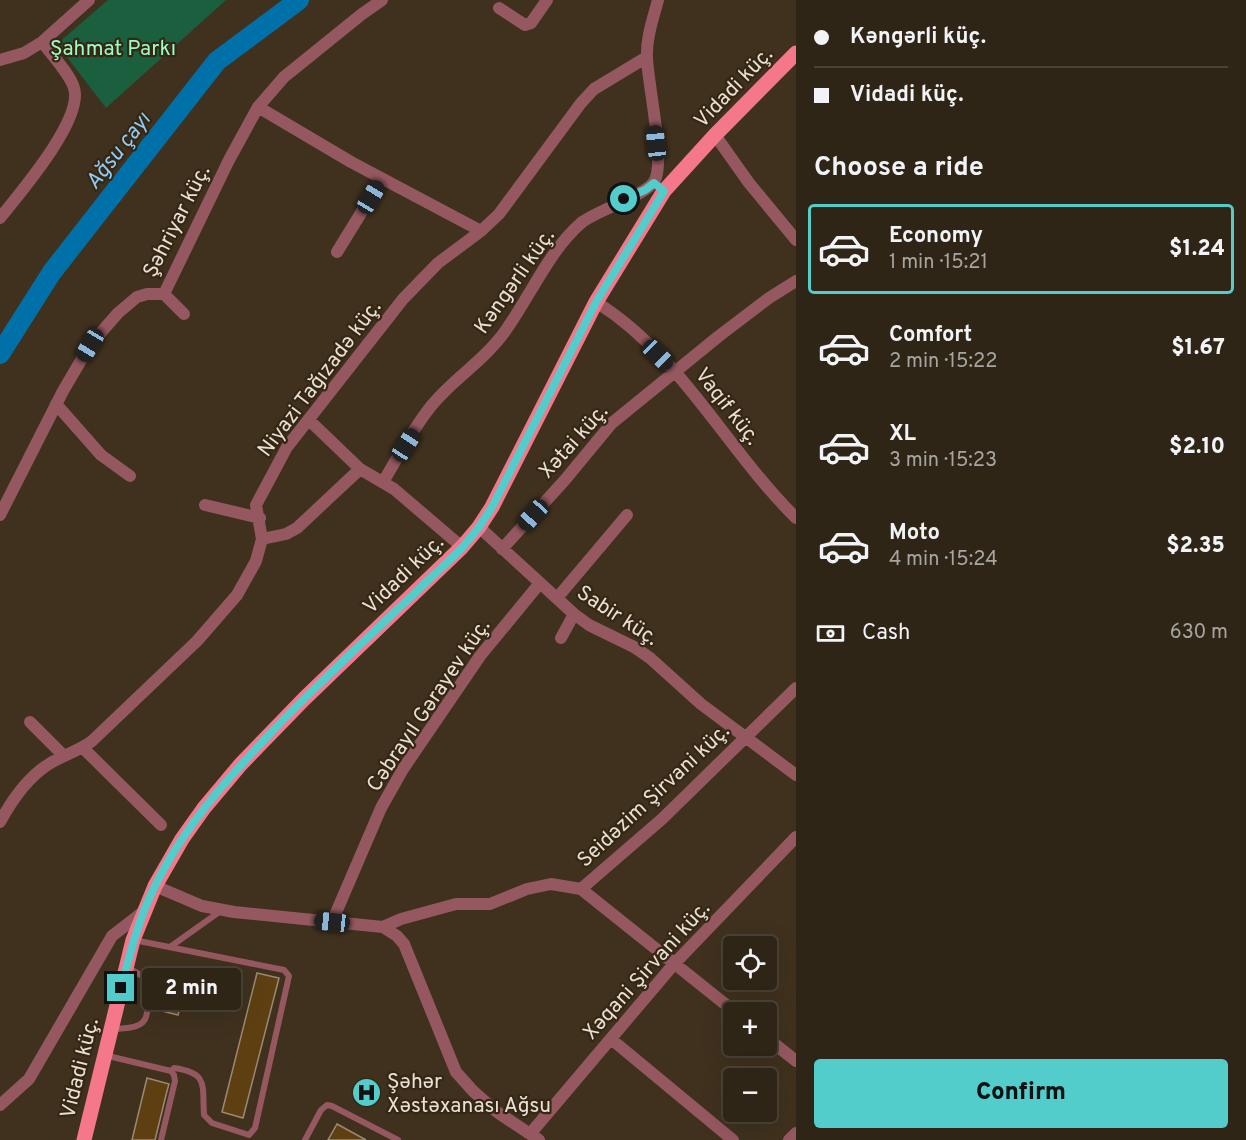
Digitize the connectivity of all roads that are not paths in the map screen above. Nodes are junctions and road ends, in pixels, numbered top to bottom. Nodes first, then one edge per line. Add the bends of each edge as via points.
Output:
1 (89, 0) edge
2 (382, 0) edge
3 (547, 0) edge
4 (658, 0) edge
5 (499, 8) dead end
6 (42, 42) junction
7 (796, 53) edge
8 (647, 57) junction
9 (0, 60) edge
10 (258, 107) junction
11 (716, 135) junction
12 (382, 178) junction
13 (659, 187) junction
14 (0, 218) edge
15 (481, 231) junction
16 (796, 240) edge
17 (337, 252) dead end
18 (796, 281) edge
19 (164, 294) junction
20 (596, 302) junction
21 (184, 314) dead end
22 (675, 372) junction
23 (56, 404) junction
24 (309, 420) junction
25 (360, 469) junction
26 (130, 476) dead end
27 (383, 482) junction
28 (205, 505) dead end
29 (0, 515) edge
30 (627, 515) dead end
31 (260, 518) junction
32 (796, 518) edge
33 (479, 527) junction
34 (262, 539) junction
35 (462, 548) junction
36 (502, 549) junction
37 (540, 583) junction
38 (557, 598) junction
39 (574, 614) junction
40 (561, 638) dead end
41 (796, 688) edge
42 (30, 722) dead end
43 (744, 737) junction
44 (83, 748) junction
45 (64, 756) junction
46 (796, 776) edge
47 (0, 822) edge
48 (161, 825) dead end
49 (796, 837) edge
50 (155, 886) junction
51 (581, 889) junction
52 (222, 910) junction
53 (143, 912) junction
54 (332, 922) junction
55 (383, 927) junction
56 (133, 940) junction
57 (170, 947) junction
58 (674, 964) junction
59 (126, 967) junction
60 (723, 1003) edge
61 (110, 1030) junction
62 (611, 1039) junction
63 (777, 1045) edge
64 (104, 1055) junction
65 (796, 1060) edge
66 (171, 1071) junction
67 (0, 1106) edge
68 (796, 1133) edge
69 (248, 1137) edge
70 (535, 1137) edge
71 (84, 1140) edge
72 (161, 1140) edge
73 (305, 1140) edge
74 (398, 1140) edge
75 (733, 1140) edge
76 (789, 1140) edge

1 - 6 street
2 - 10 street, Şəhriyar küç. via 284,77
3 - 5 street via 531,23 525,25
4 - 8 street
6 - 9 street via 24,53
6 - 14 street via 74,85 76,98 69,122 32,179
7 - 11 main road, Vidadi küç.
8 - 13 street
8 - 15 street, Niyazi Tağızadə küç. via 594,88 499,214
10 - 12 street
10 - 19 street, Şəhriyar küç.
11 - 13 main road, Vidadi küç.
11 - 16 street
12 - 15 street
12 - 17 street
13 - 20 main road, Vidadi küç.
13 - 27 street, Kəngərli küç. via 624,199 583,222 570,235 488,353 432,405
15 - 24 street, Niyazi Tağızadə küç. via 438,263 403,299
18 - 22 street, Xətai küç.
19 - 21 street
19 - 23 street, Şəhriyar küç. via 137,297 118,313 90,345
20 - 22 street, Vaqif küç. via 642,338
20 - 33 main road, Vidadi küç.
22 - 32 street, Vaqif küç.
22 - 36 street, Xətai küç. via 612,423
23 - 26 street via 101,455
23 - 29 street, Şəhriyar küç.
24 - 25 street
24 - 31 street, Niyazi Tağızadə küç. via 287,447 264,487 256,505
25 - 27 street
25 - 34 street via 297,528
27 - 35 street
28 - 31 street
30 - 38 street
31 - 34 street, Niyazi Tağızadə küç.
33 - 35 main road, Vidadi küç.
33 - 36 street, Sabir küç.
34 - 44 street, Niyazi Tağızadə küç. via 256,561 237,595 197,641
35 - 50 main road, Vidadi küç. via 241,764 182,839
36 - 37 street, Sabir küç.
37 - 38 street, Sabir küç.
37 - 54 street, Cəbrayıl Gərayev küç. via 480,656 403,769 381,808
38 - 39 street, Sabir küç.
39 - 40 street
39 - 43 street, Sabir küç. via 634,646
41 - 43 street, Seidəzim Şirvani küç.
42 - 45 street
43 - 46 street, Sabir küç.
43 - 51 street, Seidəzim Şirvani küç. via 662,819
44 - 45 street, Niyazi Tağızadə küç.
44 - 48 street
45 - 47 street, Niyazi Tağızadə küç. via 31,776
49 - 58 street, Xəqani Şirvani küç.
50 - 52 street
50 - 53 main road, Vidadi küç.
51 - 55 street, Seidəzim Şirvani küç. via 551,884 490,904 456,904
51 - 58 street
52 - 54 street
52 - 57 lane
53 - 56 main road, Vidadi küç.
53 - 67 street via 112,936 28,1079
54 - 55 street
55 - 70 street via 404,944 456,1071 497,1112
56 - 57 lane
56 - 59 main road, Vidadi küç.
57 - 69 lane via 284,970 289,976 255,1128
58 - 60 street
58 - 62 street, Xəqani Şirvani küç.
59 - 61 main road, Vidadi küç.
59 - 61 lane via 153,985 146,1017 139,1026
61 - 64 main road, Vidadi küç.
62 - 70 street, Xəqani Şirvani küç.
62 - 75 street
63 - 65 street
64 - 66 lane
64 - 71 main road, Vidadi küç.
66 - 69 lane via 192,1070 202,1082 204,1115 212,1123
66 - 72 lane via 175,1082
68 - 76 street
73 - 74 lane via 327,1106

